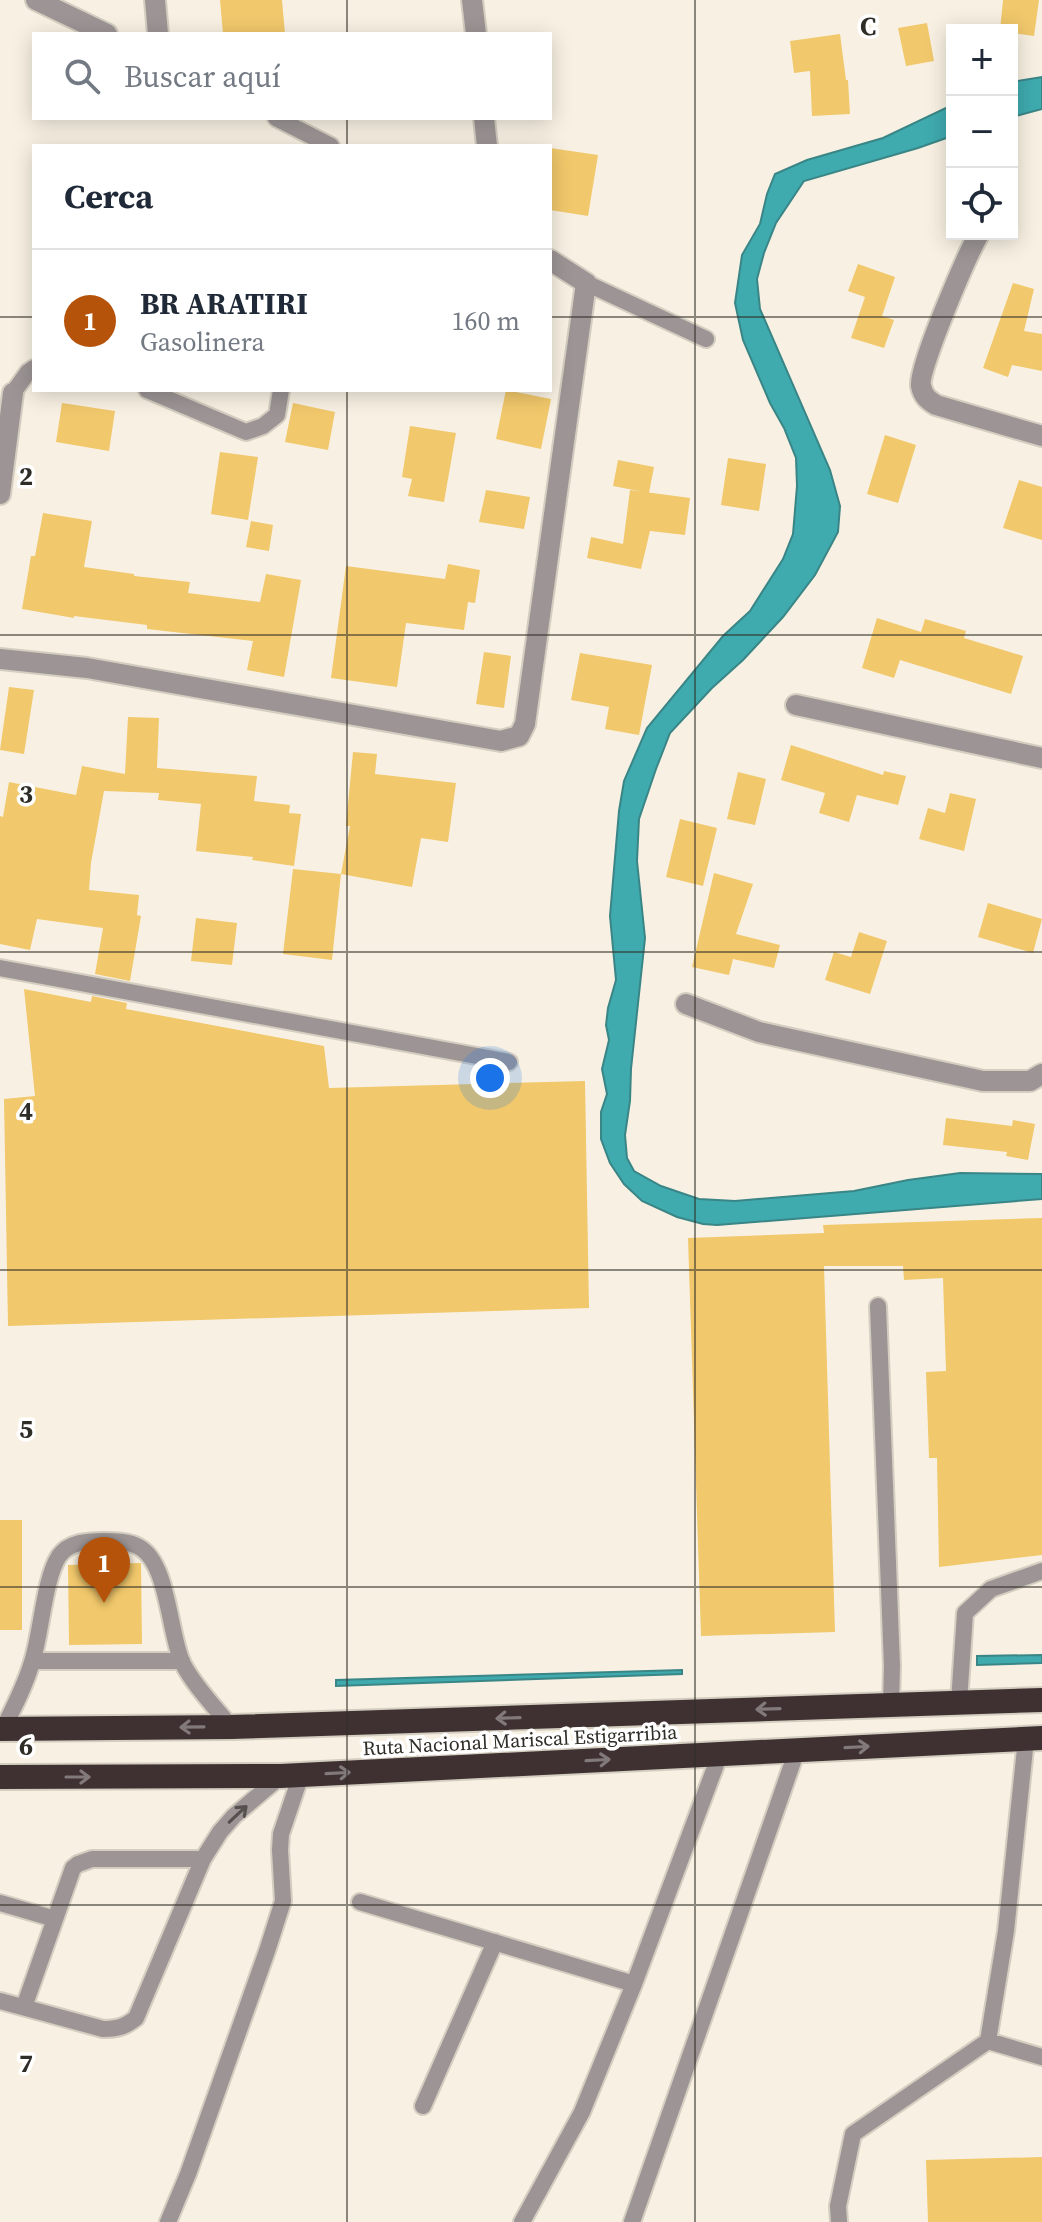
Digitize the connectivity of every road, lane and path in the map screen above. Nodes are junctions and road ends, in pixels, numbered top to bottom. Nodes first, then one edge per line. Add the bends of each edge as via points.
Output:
1 (36, 0) edge
2 (155, 0) edge
3 (472, 0) edge
4 (103, 32) edge
5 (158, 32) edge
6 (476, 32) edge
7 (280, 120) edge
8 (484, 120) edge
9 (324, 144) edge
10 (487, 144) edge
11 (976, 240) edge
12 (552, 261) edge
13 (586, 283) junction
14 (706, 339) dead end
15 (32, 369) edge
16 (152, 392) edge
17 (281, 392) edge
18 (13, 393) joint
19 (1042, 436) edge
20 (0, 494) edge
21 (0, 659) edge
22 (796, 705) dead end
23 (1042, 758) edge
24 (0, 968) edge
25 (686, 1004) dead end
26 (509, 1062) dead end
27 (1042, 1074) edge
28 (878, 1306) dead end
29 (1042, 1571) edge
30 (33, 1661) junction
31 (182, 1661) junction
32 (1042, 1700) edge
33 (959, 1702) junction
34 (891, 1705) junction
35 (231, 1727) junction
36 (2, 1729) edge
37 (1034, 1738) edge
38 (797, 1750) junction
39 (720, 1754) junction
40 (291, 1775) junction
41 (0, 1777) edge
42 (203, 1859) junction
43 (360, 1902) dead end
44 (0, 1903) edge
45 (55, 1919) junction
46 (495, 1942) junction
47 (634, 1984) junction
48 (0, 2001) edge
49 (24, 2007) junction
50 (988, 2041) junction
51 (1042, 2057) edge
52 (423, 2106) dead end
53 (168, 2222) edge
54 (522, 2222) edge
55 (632, 2222) edge
56 (839, 2222) edge

1 - 4 street
2 - 5 street
3 - 6 street
7 - 9 lane
8 - 10 street
11 - 19 street via 920,384 936,405
12 - 13 street
13 - 14 lane
13 - 21 street via 525,724 519,736 501,741 87,668
15 - 18 lane
16 - 17 lane via 246,432 277,415
18 - 20 street
22 - 23 street
24 - 26 lane
25 - 27 street via 759,1032 983,1081 1030,1081
28 - 34 lane
29 - 33 lane via 991,1589 965,1613
30 - 31 lane
30 - 31 lane via 59,1556 73,1544 116,1541 138,1546 149,1556 162,1581
30 - 36 lane
31 - 35 lane
32 - 33 highway, Ruta Nacional Mariscal Estigarribia
33 - 34 highway, Ruta Nacional Mariscal Estigarribia
34 -> 35 highway, Ruta Nacional Mariscal Estigarribia
35 -> 36 highway, Ruta Nacional Mariscal Estigarribia
38 -> 37 highway, Ruta Nacional Mariscal Estigarribia
37 - 50 lane
38 - 39 highway, Ruta Nacional Mariscal Estigarribia
38 - 55 lane
40 -> 39 highway, Ruta Nacional Mariscal Estigarribia
39 - 47 lane
41 -> 40 highway, Ruta Nacional Mariscal Estigarribia
42 -> 40 lane via 234,1816
40 - 53 lane via 281,1834 283,1901
42 - 45 lane via 92,1859 78,1864
42 - 49 lane via 136,2018 118,2029 103,2029
43 - 46 lane
44 - 45 lane
45 - 49 lane
46 - 47 lane
46 - 52 lane
47 - 54 lane via 582,2112
48 - 49 lane
50 - 51 lane
50 - 56 lane via 853,2134

